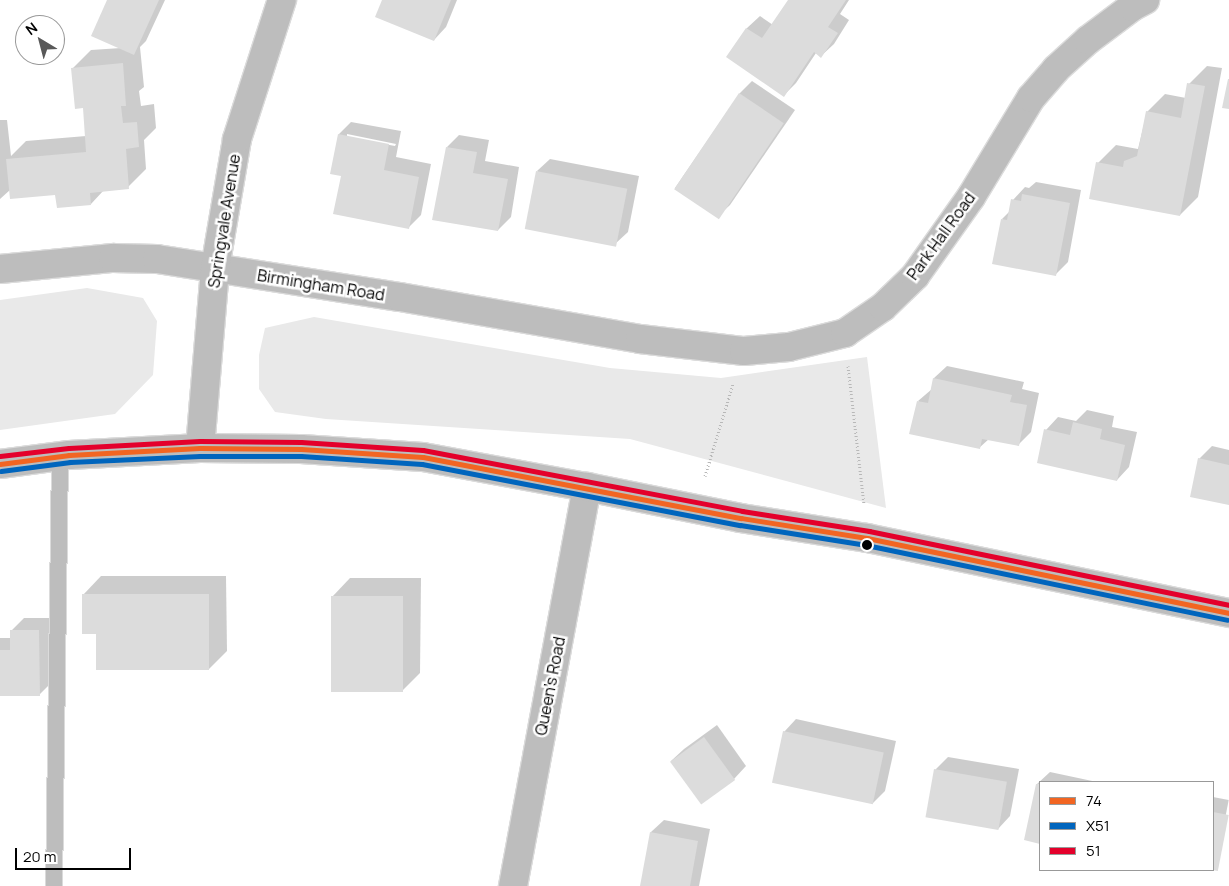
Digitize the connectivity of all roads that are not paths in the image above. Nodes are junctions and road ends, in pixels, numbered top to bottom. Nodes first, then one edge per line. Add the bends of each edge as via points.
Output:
1 (282, 0) edge
2 (1145, 0) edge
3 (215, 268) junction
4 (0, 269) edge
5 (640, 339) joint
6 (200, 448) junction
7 (60, 456) junction
8 (0, 464) edge
9 (587, 486) junction
10 (1229, 613) edge
11 (54, 886) edge
12 (513, 886) edge

1 - 3 main road, Springvale Avenue via 237,139
2 - 5 main road, Park Hall Road via 1088,40 1056,69 1031,98 971,197 915,276 883,307 845,333 789,348 744,351
3 - 4 main road, Birmingham Road via 113,258
3 - 5 main road, Birmingham Road
3 - 6 main road, Springvale Avenue
6 - 7 main road
6 - 9 main road via 301,449 423,457
7 - 8 main road
7 - 11 lane
9 - 10 main road via 741,518 867,538
9 - 12 main road, Queen's Road

